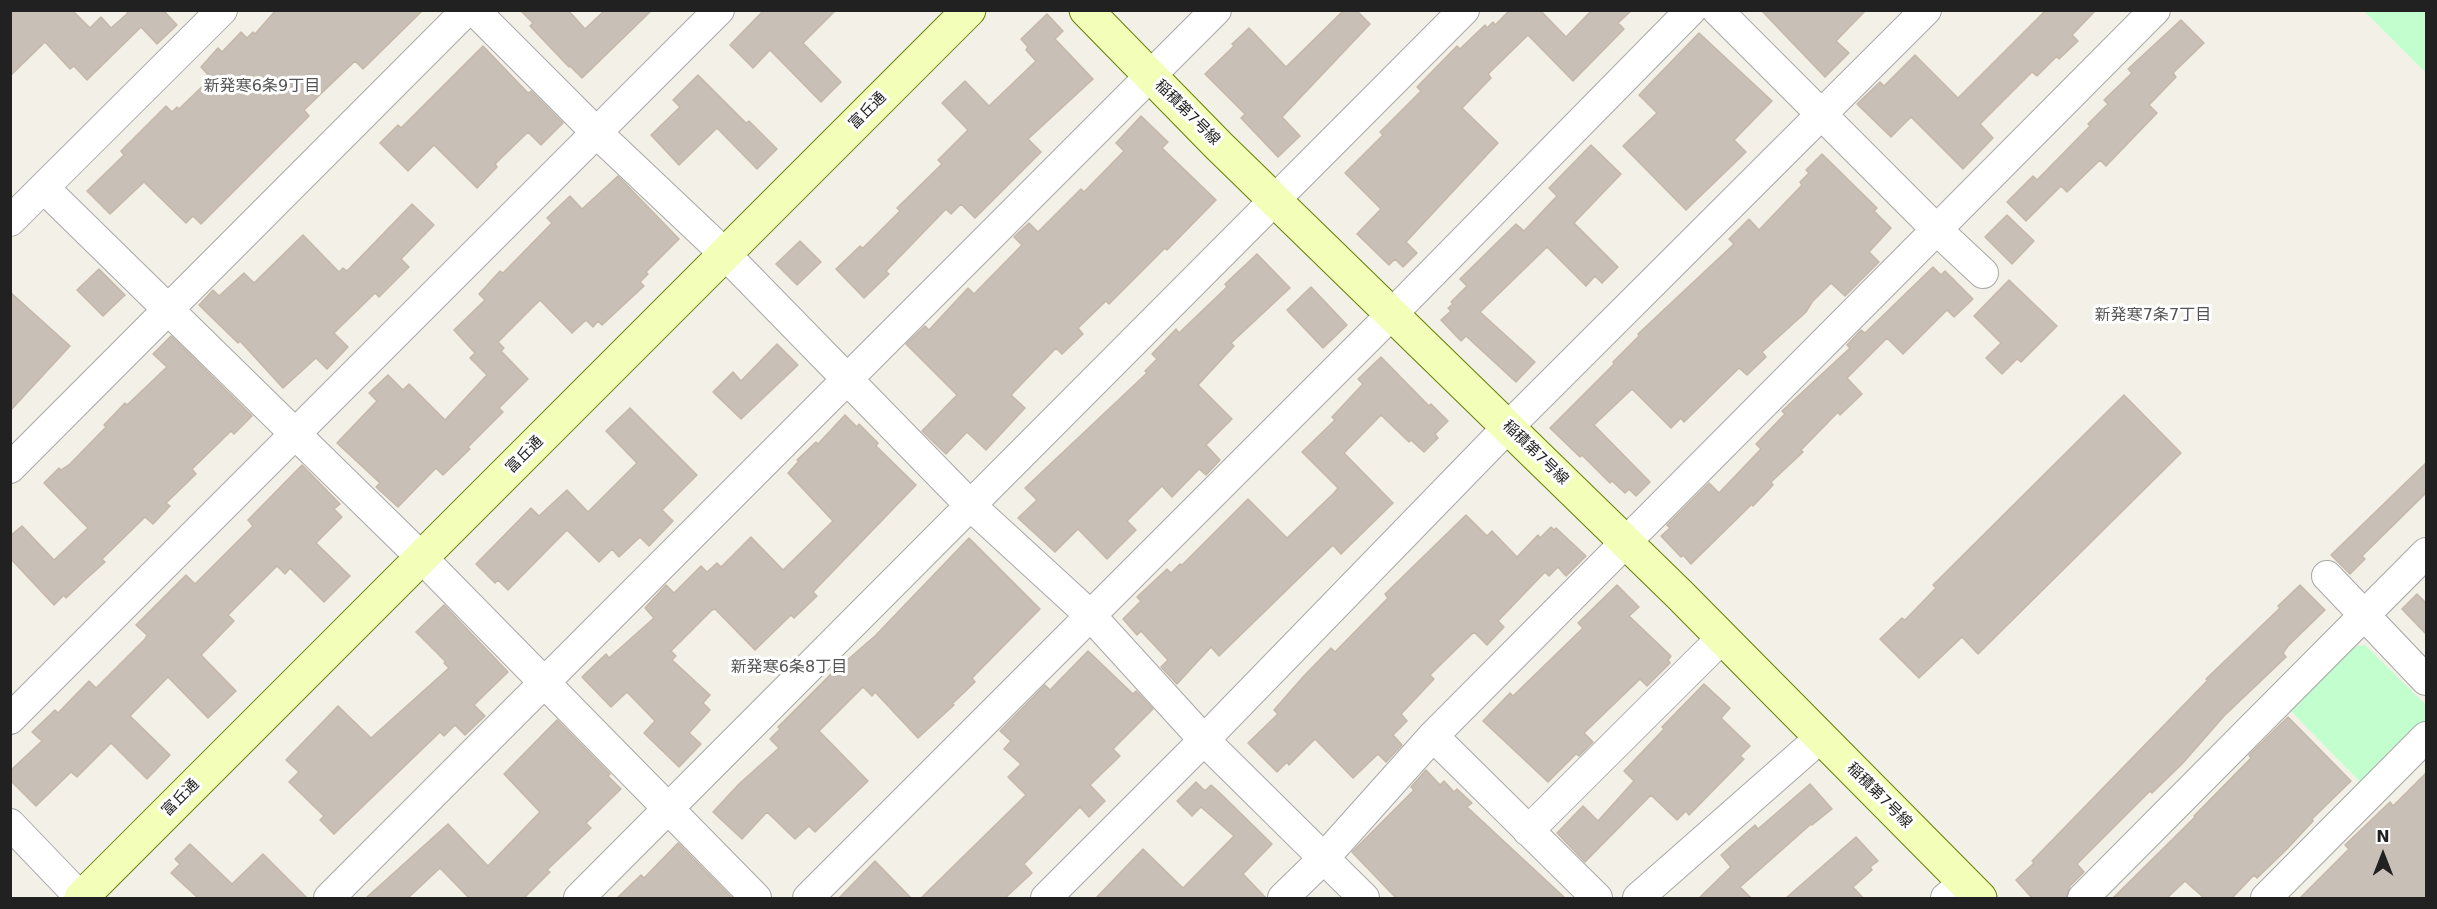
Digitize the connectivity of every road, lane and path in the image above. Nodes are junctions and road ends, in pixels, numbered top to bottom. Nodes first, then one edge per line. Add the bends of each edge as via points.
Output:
1 (467, 10) edge
2 (474, 10) edge
3 (718, 10) edge
4 (969, 10) edge
5 (1086, 10) edge
6 (1216, 10) edge
7 (1464, 10) edge
8 (1691, 10) edge
9 (1717, 10) edge
10 (1926, 10) edge
11 (2155, 10) edge
12 (206, 16) edge
13 (1151, 77) junction
14 (1821, 115) junction
15 (597, 132) junction
16 (44, 188) junction
17 (1274, 199) junction
18 (10, 221) edge
19 (1937, 230) junction
20 (725, 254) junction
21 (1983, 273) dead end
22 (168, 311) junction
23 (1392, 314) junction
24 (846, 380) junction
25 (1508, 427) junction
26 (295, 434) junction
27 (10, 468) edge
28 (971, 506) junction
29 (1626, 542) junction
30 (2427, 553) edge
31 (422, 558) junction
32 (2327, 576) dead end
33 (2366, 615) junction
34 (1091, 616) junction
35 (1722, 638) junction
36 (2427, 680) edge
37 (543, 684) junction
38 (10, 719) edge
39 (1433, 736) junction
40 (2427, 737) edge
41 (1820, 738) junction
42 (1204, 740) junction
43 (668, 810) junction
44 (10, 824) edge
45 (1528, 831) junction
46 (1323, 859) junction
47 (1964, 893) edge
48 (81, 898) edge
49 (329, 898) edge
50 (579, 898) edge
51 (756, 898) edge
52 (808, 898) edge
53 (1046, 898) edge
54 (1283, 898) edge
55 (1364, 898) edge
56 (1597, 898) edge
57 (1638, 898) edge
58 (2084, 898) edge
59 (2266, 898) edge

1 - 22 street
2 - 15 street
3 - 15 street
4 - 20 street, 富丘通
5 - 13 street, 稲積第7号線
6 - 13 street
7 - 17 street
8 - 23 street
9 - 14 street
10 - 14 street
11 - 19 street
12 - 16 street
13 - 17 street, 稲積第7号線
13 - 24 street
14 - 19 street
14 - 25 street
15 - 20 street
15 - 26 street
16 - 18 street
16 - 22 street
17 - 23 street, 稲積第7号線
17 - 28 street
19 - 21 street
19 - 29 street
20 - 24 street
20 - 31 street, 富丘通
22 - 26 street
22 - 27 street
23 - 25 street, 稲積第7号線
23 - 34 street
24 - 28 street
24 - 37 street
25 - 29 street, 稲積第7号線
25 - 42 street
26 - 31 street
26 - 38 street
28 - 34 street
28 - 43 street
29 - 35 street, 稲積第7号線
29 - 39 street
30 - 33 street
31 - 37 street
31 - 48 street, 富丘通
32 - 33 street
33 - 36 street
33 - 58 street
34 - 42 street
34 - 52 street
35 - 41 street, 稲積第7号線
35 - 45 street
37 - 43 street
37 - 49 street
39 - 45 street
39 - 46 street
40 - 59 street
41 - 47 street, 稲積第7号線
41 - 57 street
42 - 46 street
42 - 53 street
43 - 50 street
43 - 51 street
44 - 48 street
45 - 56 street
46 - 54 street
46 - 55 street

